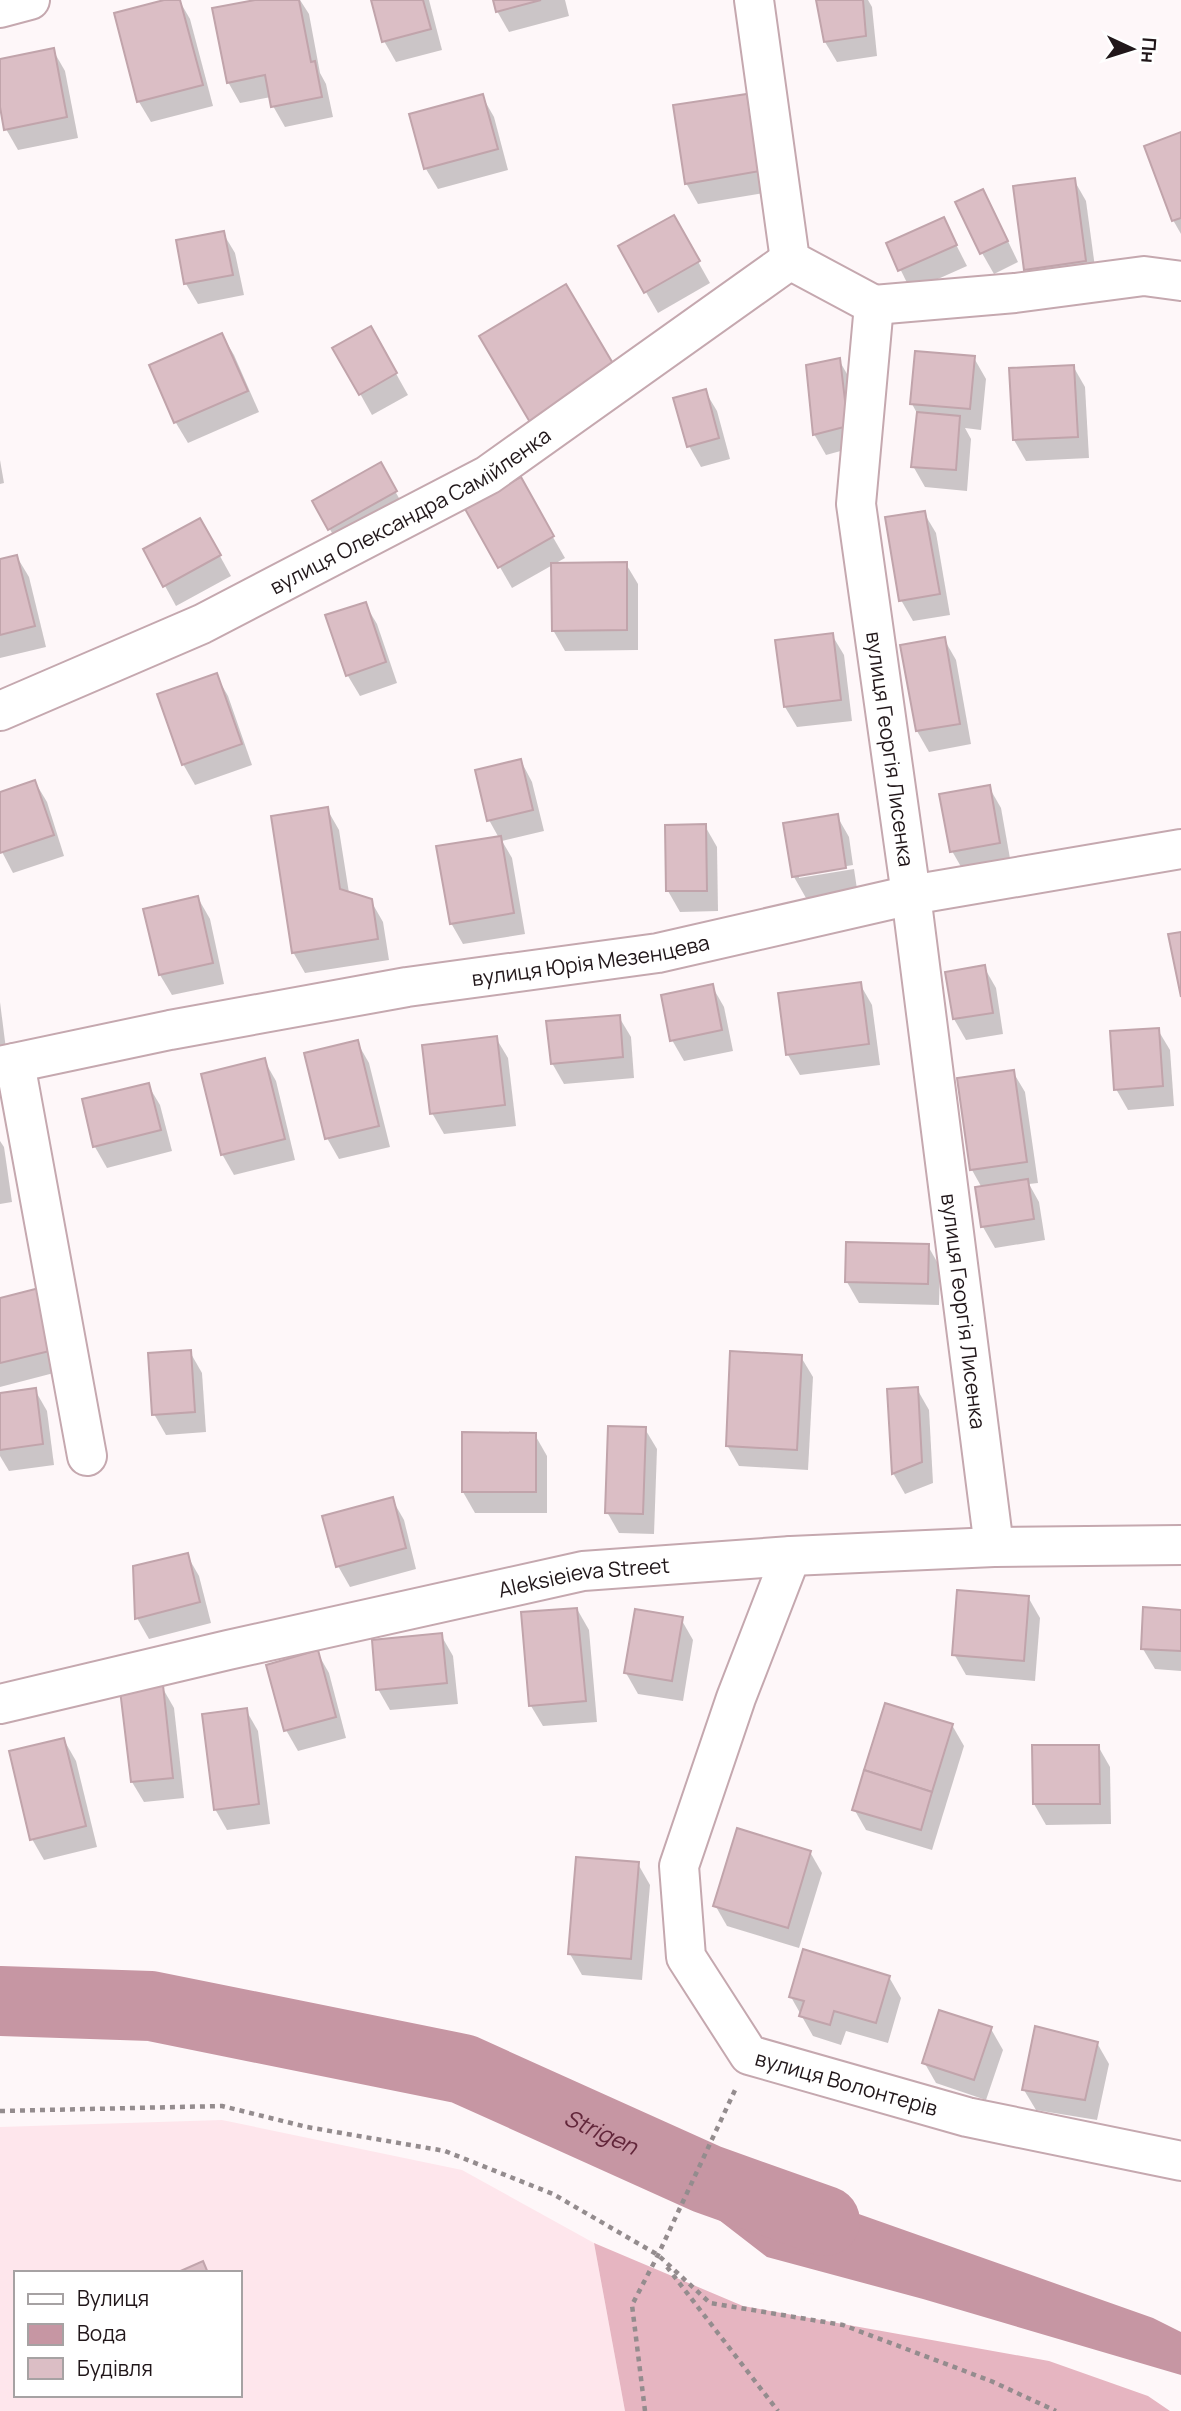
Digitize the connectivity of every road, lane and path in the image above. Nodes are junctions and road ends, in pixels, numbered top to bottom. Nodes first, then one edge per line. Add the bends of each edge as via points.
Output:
1 (30, 0) edge
2 (754, 0) edge
3 (0, 8) edge
4 (790, 260) junction
5 (1181, 281) edge
6 (874, 305) junction
7 (0, 711) edge
8 (1181, 849) edge
9 (911, 895) junction
10 (7, 1065) edge
11 (87, 1456) dead end
12 (1181, 1545) edge
13 (993, 1547) junction
14 (791, 1556) junction
15 (0, 1704) edge
16 (728, 2110) dead end
17 (0, 2111) edge
18 (1181, 2161) edge
19 (658, 2255) junction
20 (645, 2411) edge
21 (778, 2411) edge
22 (1056, 2411) edge

1 - 3 street
2 - 4 street
4 - 6 street
4 - 7 street, вулиця Олександра Самійленка via 488,475 202,624
5 - 6 street via 1144,276
6 - 9 street, вулиця Георгія Лисенка via 856,504
8 - 9 street, вулиця Юрія Мезенцева
9 - 10 street, вулиця Юрія Мезенцева via 658,953 407,987
9 - 13 street, вулиця Георгія Лисенка
10 - 11 street
12 - 13 street, Aleksieieva Street
13 - 14 street, Aleksieieva Street
14 - 15 street, Aleksieieva Street via 583,1571
14 - 18 street, вулиця Волонтерів via 679,1866 686,1957 748,2055 967,2117
16 - 19 path
17 - 19 path via 222,2106 307,2127 445,2151 553,2194
19 - 20 path via 632,2305
19 - 21 path
19 - 22 path via 710,2303 843,2325

